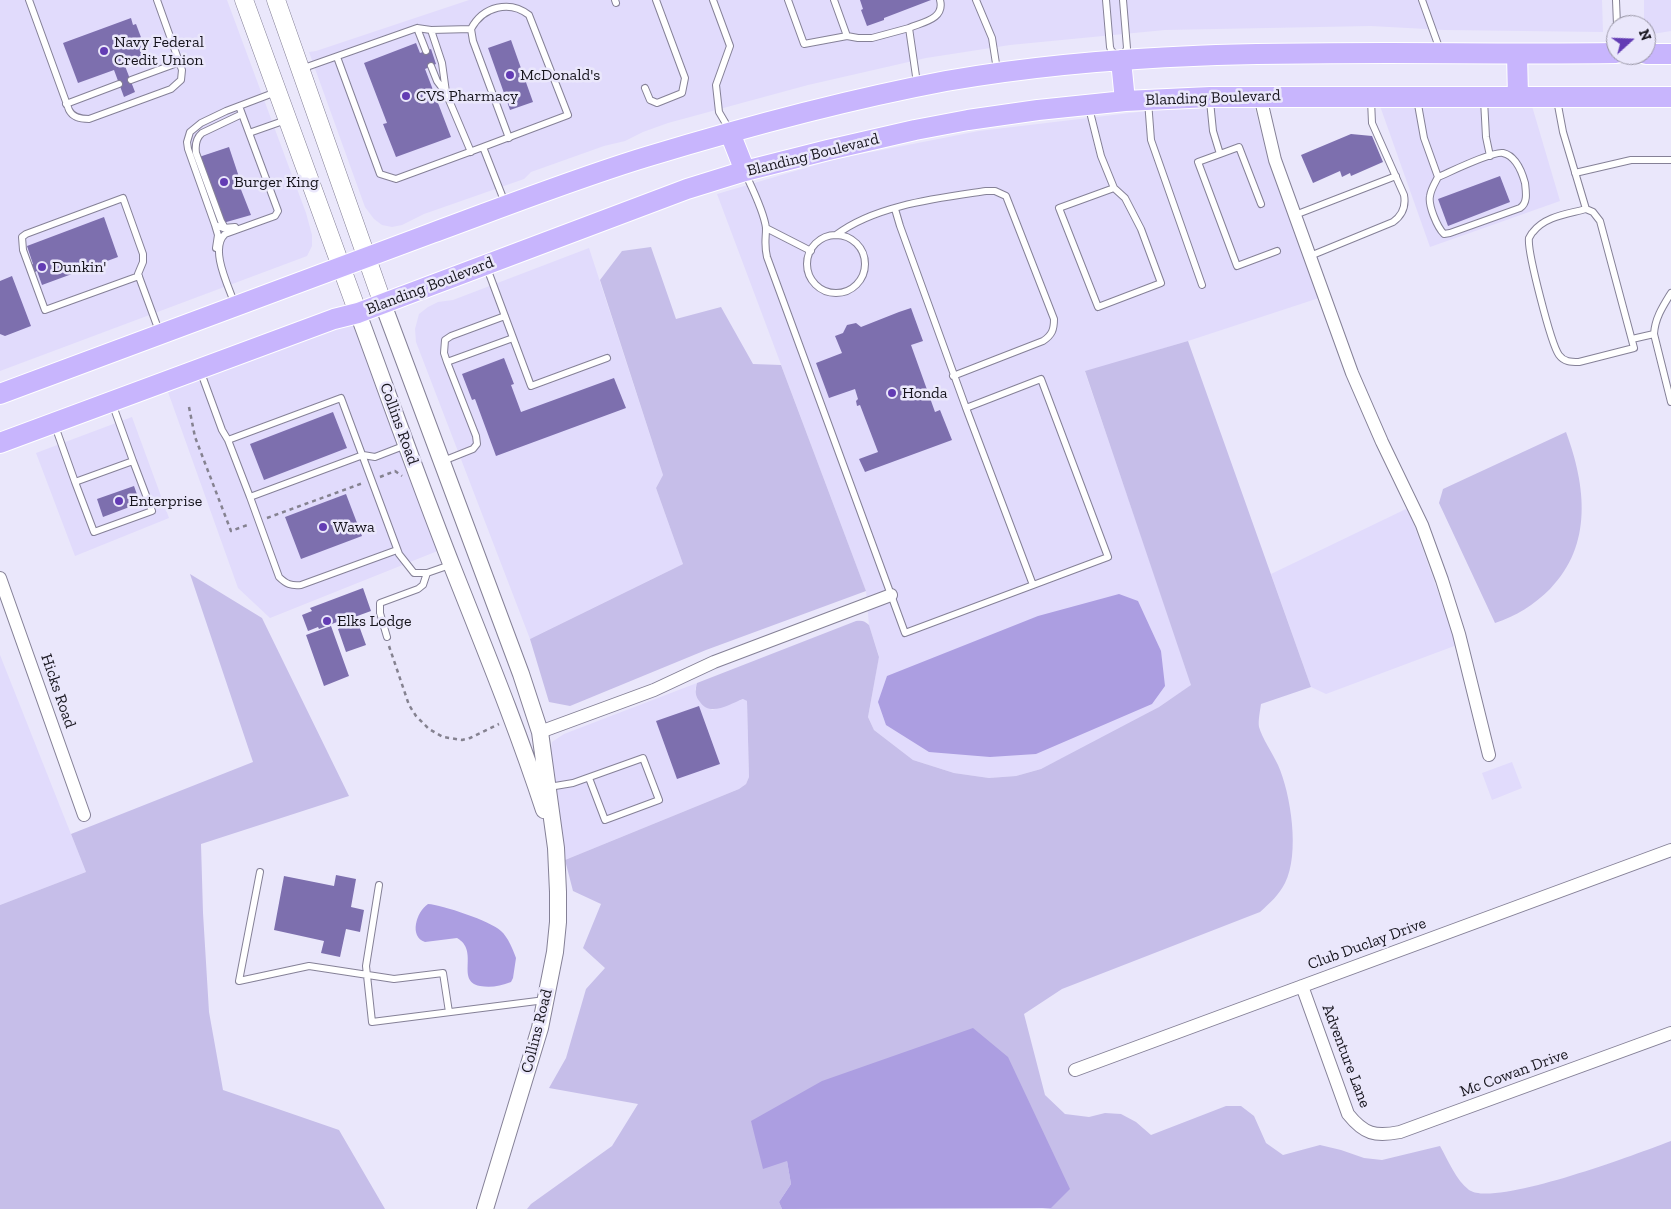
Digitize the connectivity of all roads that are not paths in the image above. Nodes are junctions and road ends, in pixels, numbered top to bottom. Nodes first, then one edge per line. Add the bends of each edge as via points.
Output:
1 (29, 0) edge
2 (157, 0) edge
3 (244, 0) edge
4 (276, 0) edge
5 (656, 0) edge
6 (713, 0) edge
7 (788, 0) edge
8 (834, 0) edge
9 (940, 0) edge
10 (976, 0) edge
11 (1106, 0) edge
12 (1123, 0) edge
13 (1422, 0) edge
14 (1616, 0) edge
15 (1617, 15) edge
16 (417, 28) junction
17 (909, 28) junction
18 (472, 29) junction
19 (431, 30) junction
20 (847, 36) junction
21 (426, 51) dead end
22 (1606, 53) edge
23 (1441, 54) junction
24 (1517, 54) junction
25 (1656, 54) edge
26 (1671, 54) edge
27 (337, 57) junction
28 (1121, 60) junction
29 (180, 62) junction
30 (431, 66) dead end
31 (300, 70) junction
32 (997, 74) junction
33 (130, 80) dead end
34 (119, 84) dead end
35 (918, 87) junction
36 (645, 88) dead end
37 (277, 92) junction
38 (446, 93) junction
39 (1260, 96) junction
40 (1370, 96) junction
41 (1416, 96) junction
42 (1484, 96) junction
43 (1518, 96) junction
44 (1557, 96) junction
45 (1210, 97) junction
46 (1671, 97) edge
47 (1148, 100) junction
48 (1125, 101) junction
49 (66, 104) junction
50 (1089, 105) junction
51 (239, 106) junction
52 (242, 114) junction
53 (288, 120) junction
54 (249, 133) junction
55 (730, 133) junction
56 (509, 138) junction
57 (483, 147) junction
58 (471, 152) junction
59 (1220, 154) junction
60 (1490, 156) junction
61 (1671, 160) edge
62 (745, 171) junction
63 (1575, 173) junction
64 (1396, 176) junction
65 (1438, 177) junction
66 (1114, 188) junction
67 (1261, 204) dead end
68 (506, 206) junction
69 (895, 209) junction
70 (1586, 209) junction
71 (1295, 215) junction
72 (215, 225) junction
73 (244, 227) junction
74 (225, 228) junction
75 (766, 228) junction
76 (836, 235) junction
77 (811, 251) junction
78 (1277, 251) dead end
79 (218, 255) junction
80 (1310, 256) junction
81 (366, 257) junction
82 (485, 265) junction
83 (341, 266) junction
84 (139, 276) junction
85 (1202, 285) dead end
86 (1671, 293) edge
87 (383, 304) junction
88 (236, 306) junction
89 (358, 313) junction
90 (505, 316) junction
91 (160, 334) junction
92 (1654, 334) junction
93 (513, 338) junction
94 (1632, 339) junction
95 (607, 358) dead end
96 (448, 362) junction
97 (200, 369) junction
98 (954, 376) junction
99 (0, 394) edge
100 (111, 402) junction
101 (1671, 402) edge
102 (966, 408) junction
103 (54, 423) junction
104 (228, 440) junction
105 (0, 443) edge
106 (407, 445) junction
107 (363, 455) junction
108 (133, 461) junction
109 (441, 462) junction
110 (76, 482) junction
111 (250, 497) junction
112 (396, 550) junction
113 (451, 565) junction
114 (427, 574) junction
115 (0, 578) edge
116 (1033, 585) junction
117 (891, 595) junction
118 (387, 637) road end
119 (540, 732) junction
120 (1489, 755) dead end
121 (589, 778) junction
122 (548, 787) junction
123 (84, 815) dead end
124 (556, 848) junction
125 (1671, 850) edge
126 (260, 872) dead end
127 (380, 885) dead end
128 (367, 974) junction
129 (1302, 986) junction
130 (546, 1000) junction
131 (449, 1012) junction
132 (1671, 1033) edge
133 (1075, 1070) dead end
134 (1366, 1131) joint
135 (485, 1209) edge

1 - 49 lane
2 - 29 lane
3 - 37 main road, Collins Road
4 - 31 main road, Collins Road
5 - 36 lane via 685,78 682,93 656,103 650,100
6 - 55 lane via 730,46 716,85 719,112
7 - 20 lane via 804,44
8 - 20 lane
9 - 17 lane via 938,15
10 - 32 lane via 992,38
11 - 28 lane via 1111,50
12 - 28 lane via 1128,48
13 - 23 lane
14 - 15 lane
16 - 19 lane
16 - 21 lane
16 - 27 lane
17 - 20 lane via 872,38
17 - 35 lane
18 - 19 lane
18 - 56 lane via 473,41
18 - 56 lane via 492,6 503,2 524,9 541,42 568,116
19 - 38 lane via 442,63
22 - 24 main road
23 - 24 main road
23 - 28 main road via 1246,54
24 - 43 main road
25 - 26 main road
27 - 31 lane
27 - 58 lane via 380,174 396,179
28 - 32 main road
28 - 48 main road
29 - 33 lane
29 - 49 lane via 182,77 171,89 89,119 70,114
30 - 38 lane
31 - 81 main road, Collins Road
32 - 35 main road
34 - 49 lane
35 - 55 main road via 787,116
37 - 51 lane
37 - 53 main road, Collins Road
38 - 58 lane
39 - 40 main road, Blanding Boulevard
39 - 45 main road, Blanding Boulevard
39 - 71 street via 1275,160
40 - 41 main road, Blanding Boulevard
40 - 64 lane via 1372,123
41 - 42 main road, Blanding Boulevard
41 - 65 lane via 1426,144
42 - 43 main road, Blanding Boulevard
42 - 60 lane
43 - 44 main road, Blanding Boulevard
44 - 46 main road, Blanding Boulevard
44 - 63 lane via 1559,119
45 - 47 main road, Blanding Boulevard
45 - 59 lane
47 - 48 main road, Blanding Boulevard
47 - 85 lane via 1151,140
48 - 50 main road, Blanding Boulevard
50 - 62 main road, Blanding Boulevard via 923,129
50 - 66 lane via 1101,156
51 - 52 lane
51 - 72 lane via 201,123 188,137 189,152
52 - 54 lane
52 - 74 lane via 202,133 195,144 220,222
53 - 54 lane
53 - 83 main road, Collins Road
54 - 73 lane via 278,211 275,216
55 - 62 main road
55 - 68 main road via 644,158
56 - 57 lane
57 - 58 lane
57 - 68 lane
59 - 67 lane via 1240,147
59 - 78 lane via 1198,162 1237,266
60 - 65 lane
60 - 65 lane via 1505,154 1518,166 1526,195 1520,208 1444,234 1439,229 1430,200
61 - 63 lane via 1631,160
62 - 75 lane
62 - 82 main road, Blanding Boulevard via 687,189
63 - 70 lane
64 - 71 lane
64 - 80 lane via 1405,203 1398,219
66 - 66 lane via 1125,198 1137,221 1161,283 1098,307 1058,208
68 - 81 main road
69 - 76 lane via 865,218
69 - 98 lane
69 - 98 lane via 986,191 1006,196 1054,319 1051,336 1043,341
70 - 94 lane via 1600,221
70 - 94 lane via 1547,220 1529,238 1553,344 1561,357 1572,362 1634,348
71 - 80 street
72 - 74 lane
72 - 79 lane
73 - 74 lane
73 - 79 lane via 224,235
75 - 77 lane
75 - 117 lane via 764,245 767,257
76 - 77 lane via 819,241
76 - 77 lane via 852,240 863,254 863,276 853,288 831,293 816,285 808,271
79 - 88 lane
80 - 120 street via 1352,373 1422,525 1442,580
81 - 83 main road
81 - 87 main road, Collins Road
82 - 87 main road, Blanding Boulevard
82 - 90 lane
83 - 88 main road
83 - 89 main road, Collins Road
84 - 84 lane via 144,258 123,198 22,238 23,250 45,310
84 - 91 lane
86 - 92 lane via 1659,313
87 - 89 main road, Blanding Boulevard
87 - 109 street, Collins Road
88 - 91 main road
89 - 97 main road, Blanding Boulevard
89 - 106 street, Collins Road
90 - 93 lane
90 - 96 lane via 445,340 444,353
91 - 99 main road
92 - 94 lane
92 - 101 lane
93 - 95 lane via 531,386
93 - 96 lane
96 - 109 lane via 477,444
97 - 100 main road, Blanding Boulevard
97 - 104 lane
98 - 102 lane
100 - 103 main road, Blanding Boulevard
100 - 108 lane
102 - 116 lane
102 - 116 lane via 1041,379 1108,558
103 - 105 main road, Blanding Boulevard
103 - 110 lane
104 - 107 lane via 341,398
104 - 111 lane
106 - 107 lane via 376,456
106 - 113 street, Collins Road
107 - 111 lane
107 - 112 lane
108 - 110 lane
108 - 110 lane via 152,510 94,532
109 - 119 street, Collins Road
111 - 112 lane via 279,576 293,586
112 - 114 lane via 414,573
113 - 114 lane
113 - 124 street, Collins Road via 528,760
114 - 118 lane via 418,589 380,603
115 - 123 street, Hicks Road
116 - 117 lane via 905,633
117 - 119 street
119 - 122 street, Collins Road
121 - 121 lane via 605,820 659,800 643,758
121 - 122 lane
122 - 124 street, Collins Road
124 - 130 street, Collins Road via 558,922
125 - 129 street, Club Duclay Drive
126 - 128 lane via 239,981 309,966
127 - 128 lane
128 - 131 lane via 394,979 443,973
128 - 131 lane via 372,1022
129 - 133 street, Club Duclay Drive
129 - 134 street, Adventure Lane via 1348,1114 1358,1127
130 - 131 lane
130 - 135 street, Collins Road via 529,1068
132 - 134 street, Mc Cowan Drive via 1400,1132 1382,1134

